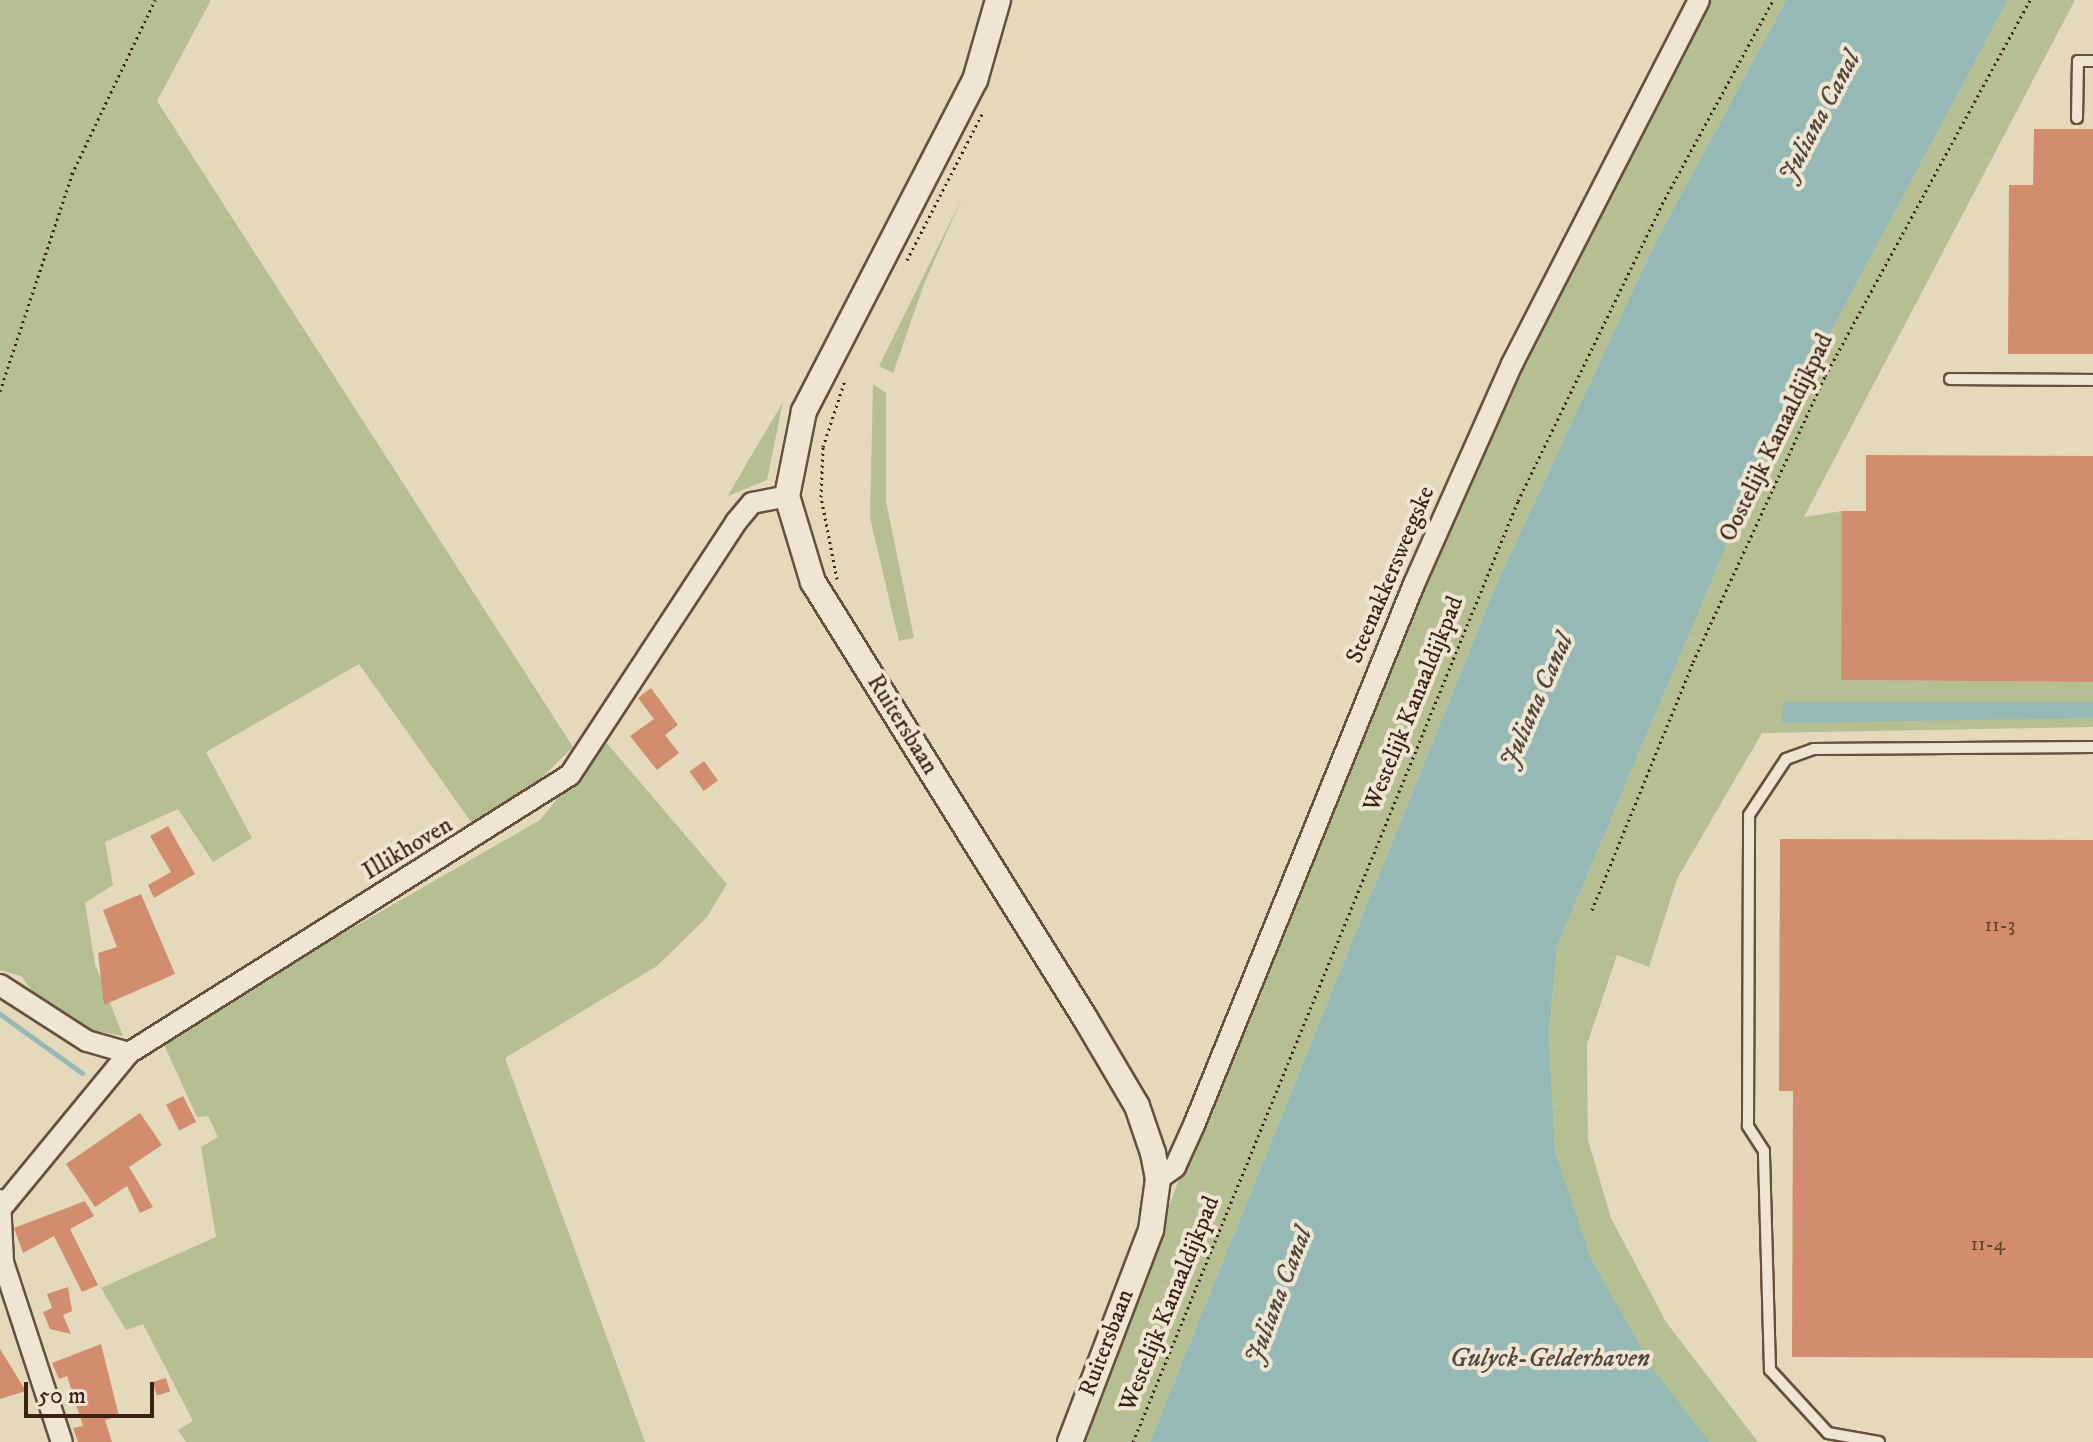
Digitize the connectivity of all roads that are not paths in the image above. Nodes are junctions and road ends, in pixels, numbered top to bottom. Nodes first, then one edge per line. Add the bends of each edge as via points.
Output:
1 (998, 0) edge
2 (1699, 0) edge
3 (2093, 61) edge
4 (2077, 118) dead end
5 (1950, 379) dead end
6 (2093, 380) edge
7 (787, 496) junction
8 (2093, 747) edge
9 (0, 985) edge
10 (129, 1053) junction
11 (1158, 1179) junction
12 (2, 1203) edge
13 (62, 1442) edge
14 (1070, 1442) edge
15 (1879, 1442) edge

1 - 7 street, Ruitersbaan via 975,80 804,411
2 - 11 street, Steenakkersweegske via 1625,132 1512,364 1414,584 1194,1125 1175,1167
3 - 4 lane via 2078,61
5 - 6 lane
7 - 10 street, Illikhoven via 752,503 736,522 570,775
7 - 11 street, Ruitersbaan via 813,582 1130,1093
8 - 15 lane via 1813,749 1786,759 1749,815 1748,1126 1764,1151 1770,1370 1828,1433
9 - 10 street via 87,1041
10 - 12 street, Illikhoven
11 - 14 street, Ruitersbaan via 1151,1230
12 - 13 street, Illikhoven via 3,1262

